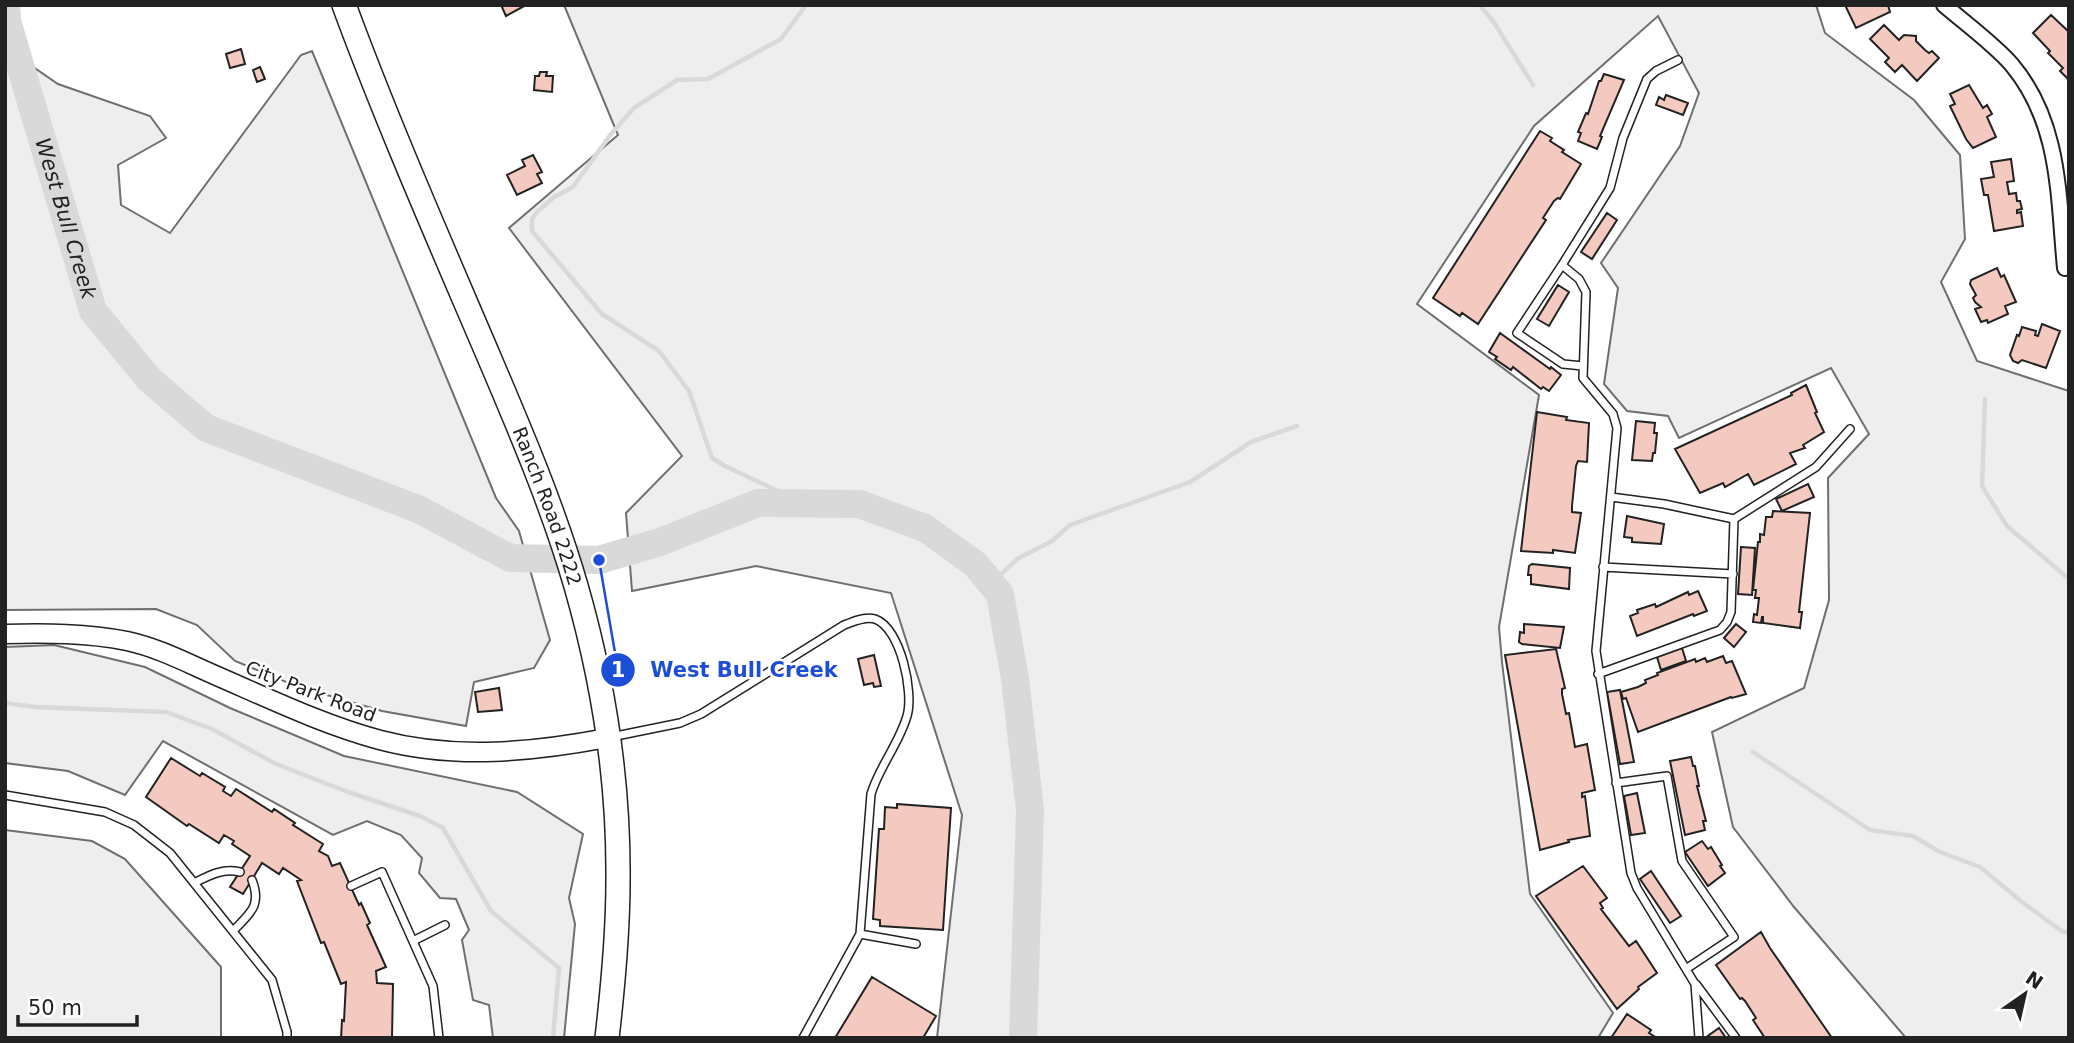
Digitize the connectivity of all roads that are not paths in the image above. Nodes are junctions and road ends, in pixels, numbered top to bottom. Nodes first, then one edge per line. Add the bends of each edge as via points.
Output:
1 (344, 5) edge
2 (1944, 5) edge
3 (1678, 60) dead end
4 (1562, 265) junction
5 (2064, 268) dead end
6 (1583, 366) junction
7 (1850, 429) dead end
8 (1611, 497) junction
9 (1734, 519) junction
10 (1603, 566) junction
11 (1733, 574) junction
12 (5, 634) edge
13 (1598, 674) junction
14 (607, 737) junction
15 (1616, 783) junction
16 (5, 795) edge
17 (240, 872) dead end
18 (252, 880) dead end
19 (194, 883) junction
20 (351, 886) dead end
21 (446, 925) dead end
22 (233, 931) junction
23 (860, 934) junction
24 (413, 941) junction
25 (916, 944) dead end
26 (1686, 969) junction
27 (1695, 984) junction
28 (287, 1038) edge
29 (439, 1038) edge
30 (607, 1038) edge
31 (803, 1038) edge
32 (1699, 1038) edge
33 (1736, 1038) edge

1 - 14 main road, Ranch Road 2222 via 371,80 547,496 576,587
2 - 5 street via 2012,65 2042,112 2053,149
3 - 4 lane via 1647,79 1623,138 1610,188
4 - 6 lane via 1586,292
4 - 6 lane via 1517,333 1563,364
6 - 8 lane via 1586,384 1616,421
7 - 9 lane via 1816,467
8 - 9 lane
8 - 10 lane
9 - 11 lane
10 - 11 lane
10 - 13 lane
11 - 13 lane via 1731,611 1724,627
12 - 14 street, City Park Road via 59,633 128,641 160,650 350,731 410,747 503,752
13 - 15 lane
14 - 23 lane via 668,726 701,714 844,625 875,619 899,648 910,694 902,730 871,794
14 - 30 main road, Ranch Road 2222 via 618,879
15 - 26 lane via 1633,880
15 - 26 lane via 1667,776 1682,861 1734,937
16 - 19 lane via 105,812 134,825 170,853
17 - 19 lane via 227,869
18 - 22 lane via 257,893 253,910
19 - 22 lane
20 - 24 lane via 382,872
21 - 24 lane
22 - 28 lane via 272,980
23 - 25 lane
23 - 31 lane
24 - 29 lane via 433,986
26 - 27 lane
27 - 32 lane
27 - 33 lane

